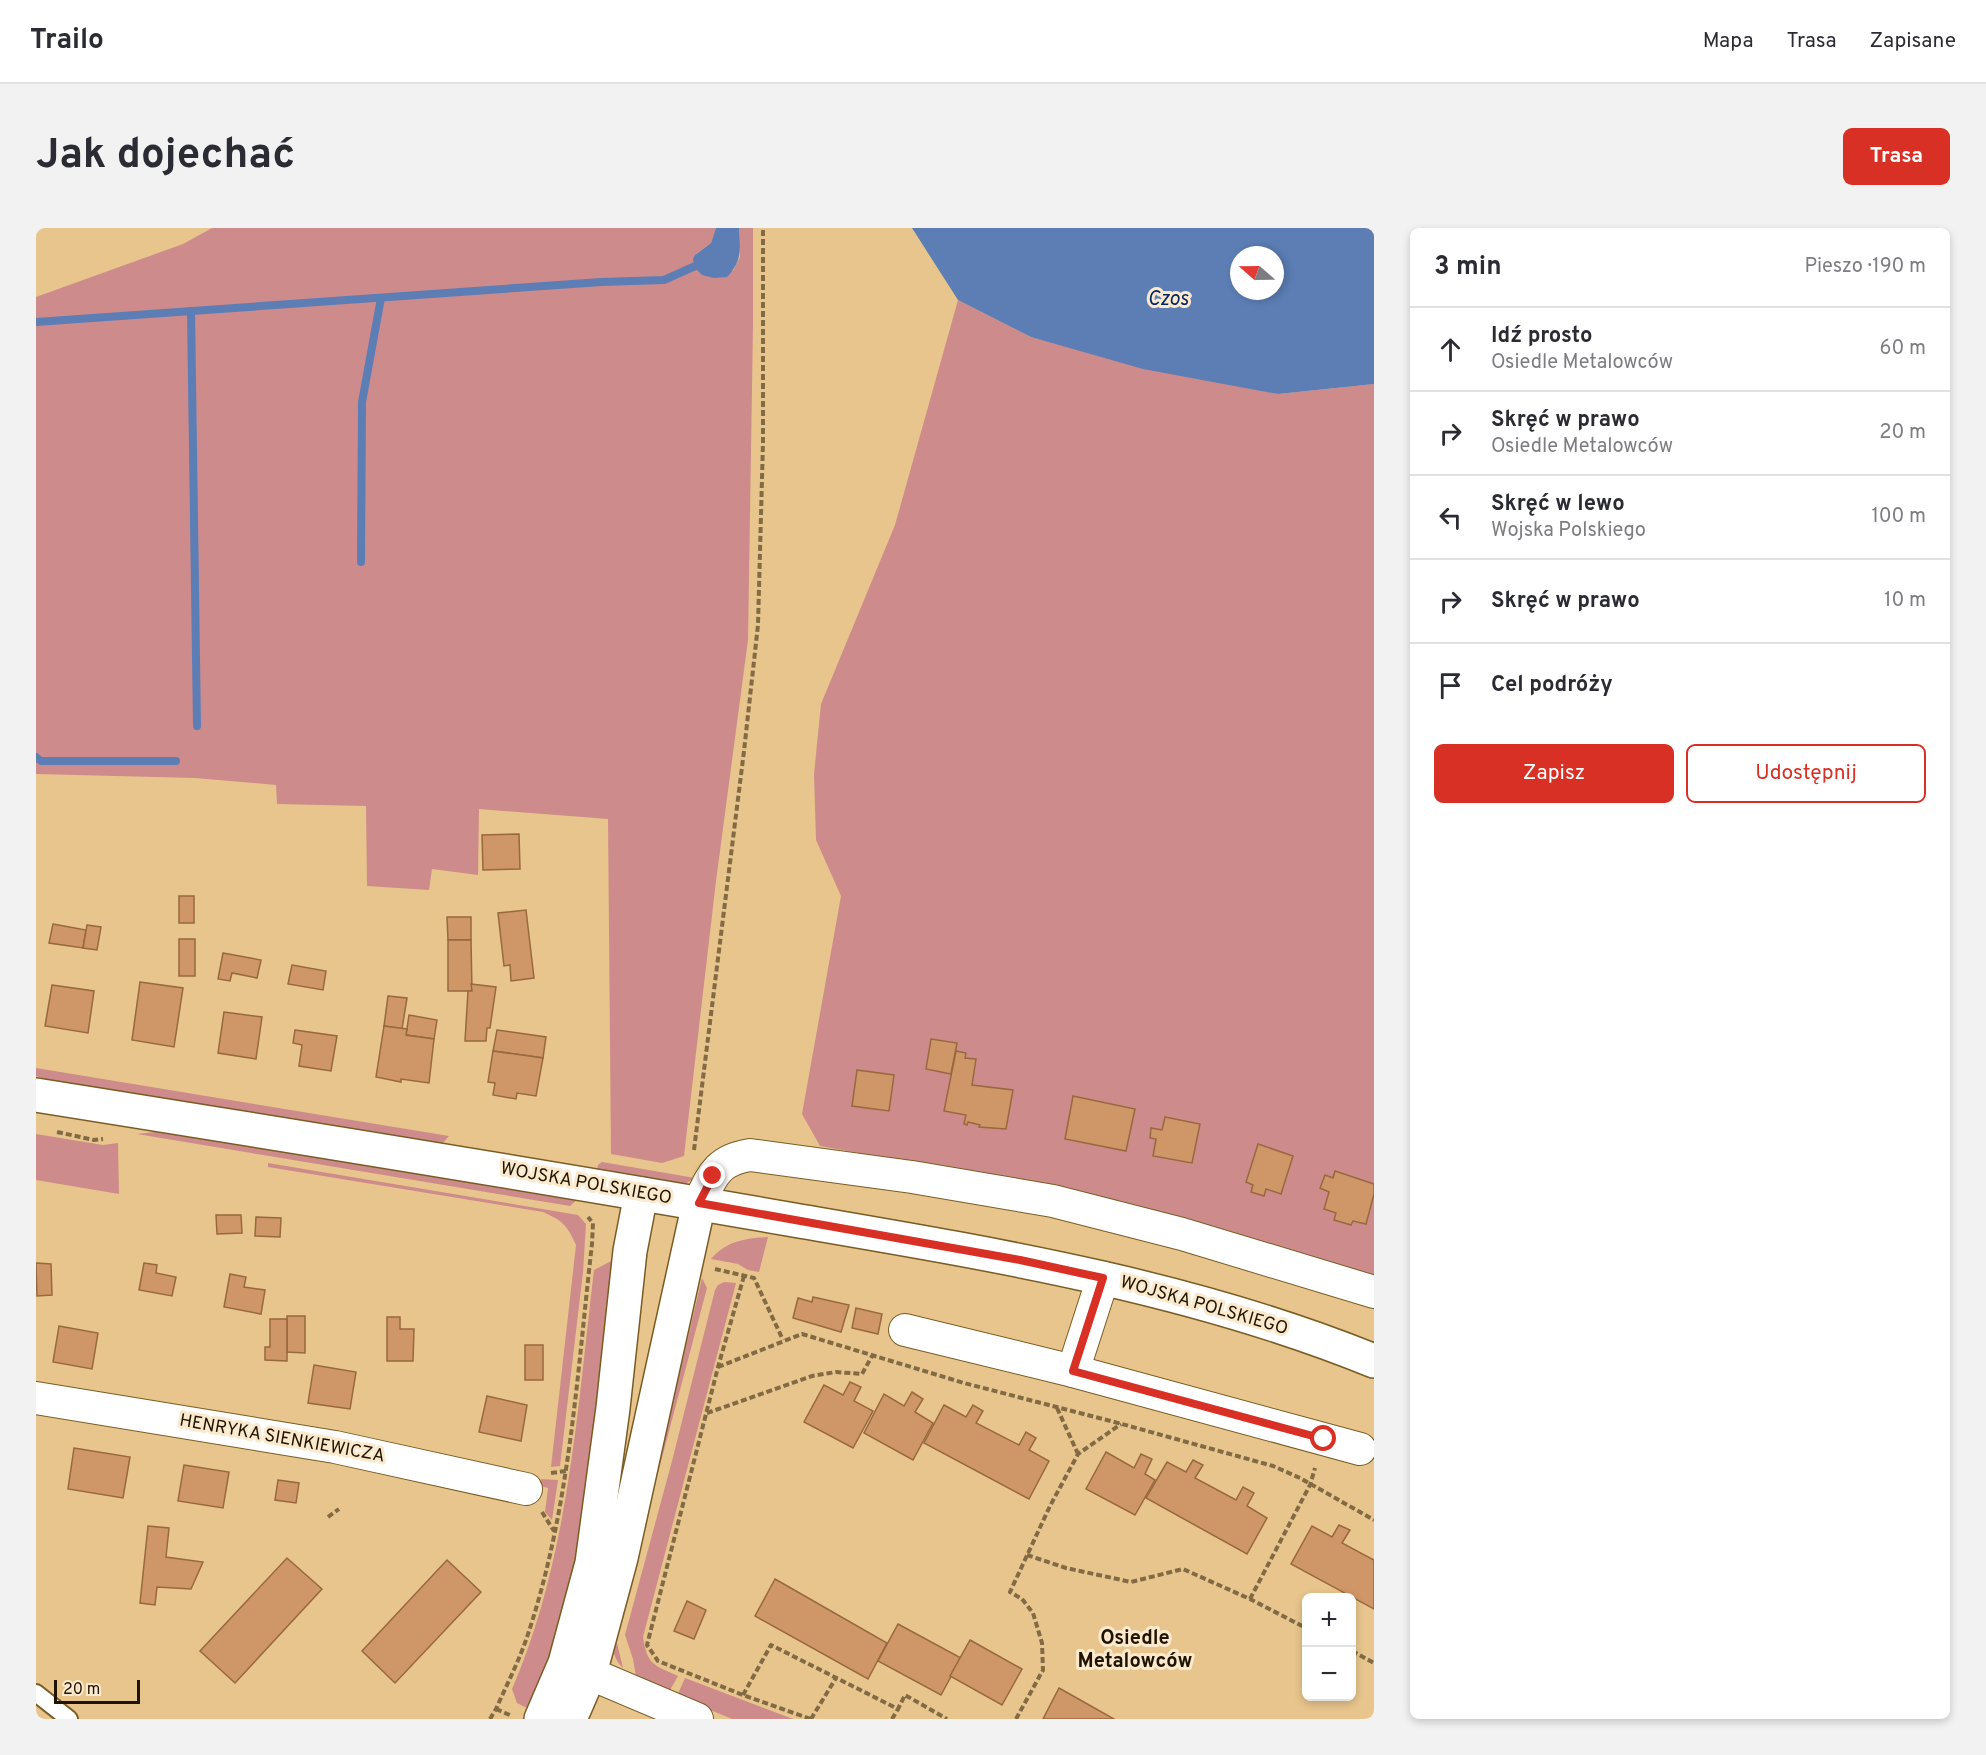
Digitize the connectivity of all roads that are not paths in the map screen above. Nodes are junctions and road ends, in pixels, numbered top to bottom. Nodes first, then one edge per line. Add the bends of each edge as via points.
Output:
1 (36, 1095) edge
2 (641, 1194) junction
3 (699, 1203) junction
4 (1103, 1278) junction
5 (1374, 1292) edge
6 (905, 1330) dead end
7 (1374, 1361) edge
8 (1073, 1371) junction
9 (36, 1398) edge
10 (1360, 1449) dead end
11 (526, 1489) dead end
12 (577, 1668) junction
13 (36, 1693) edge
14 (69, 1719) edge
15 (541, 1719) edge
16 (570, 1719) edge
17 (697, 1719) edge

1 - 2 street, WOJSKA POLSKIEGO
2 - 3 street, WOJSKA POLSKIEGO
2 - 12 street via 630,1251
3 - 4 street, WOJSKA POLSKIEGO
3 - 5 street via 720,1166 750,1155 1053,1201 1182,1234
3 - 12 street via 621,1558
4 - 7 street, WOJSKA POLSKIEGO via 1220,1307
4 - 8 street
6 - 8 street
8 - 10 street
9 - 11 street, HENRYKA SIENKIEWICZA via 335,1447
12 - 15 street
12 - 16 street
12 - 17 street
13 - 14 lane

